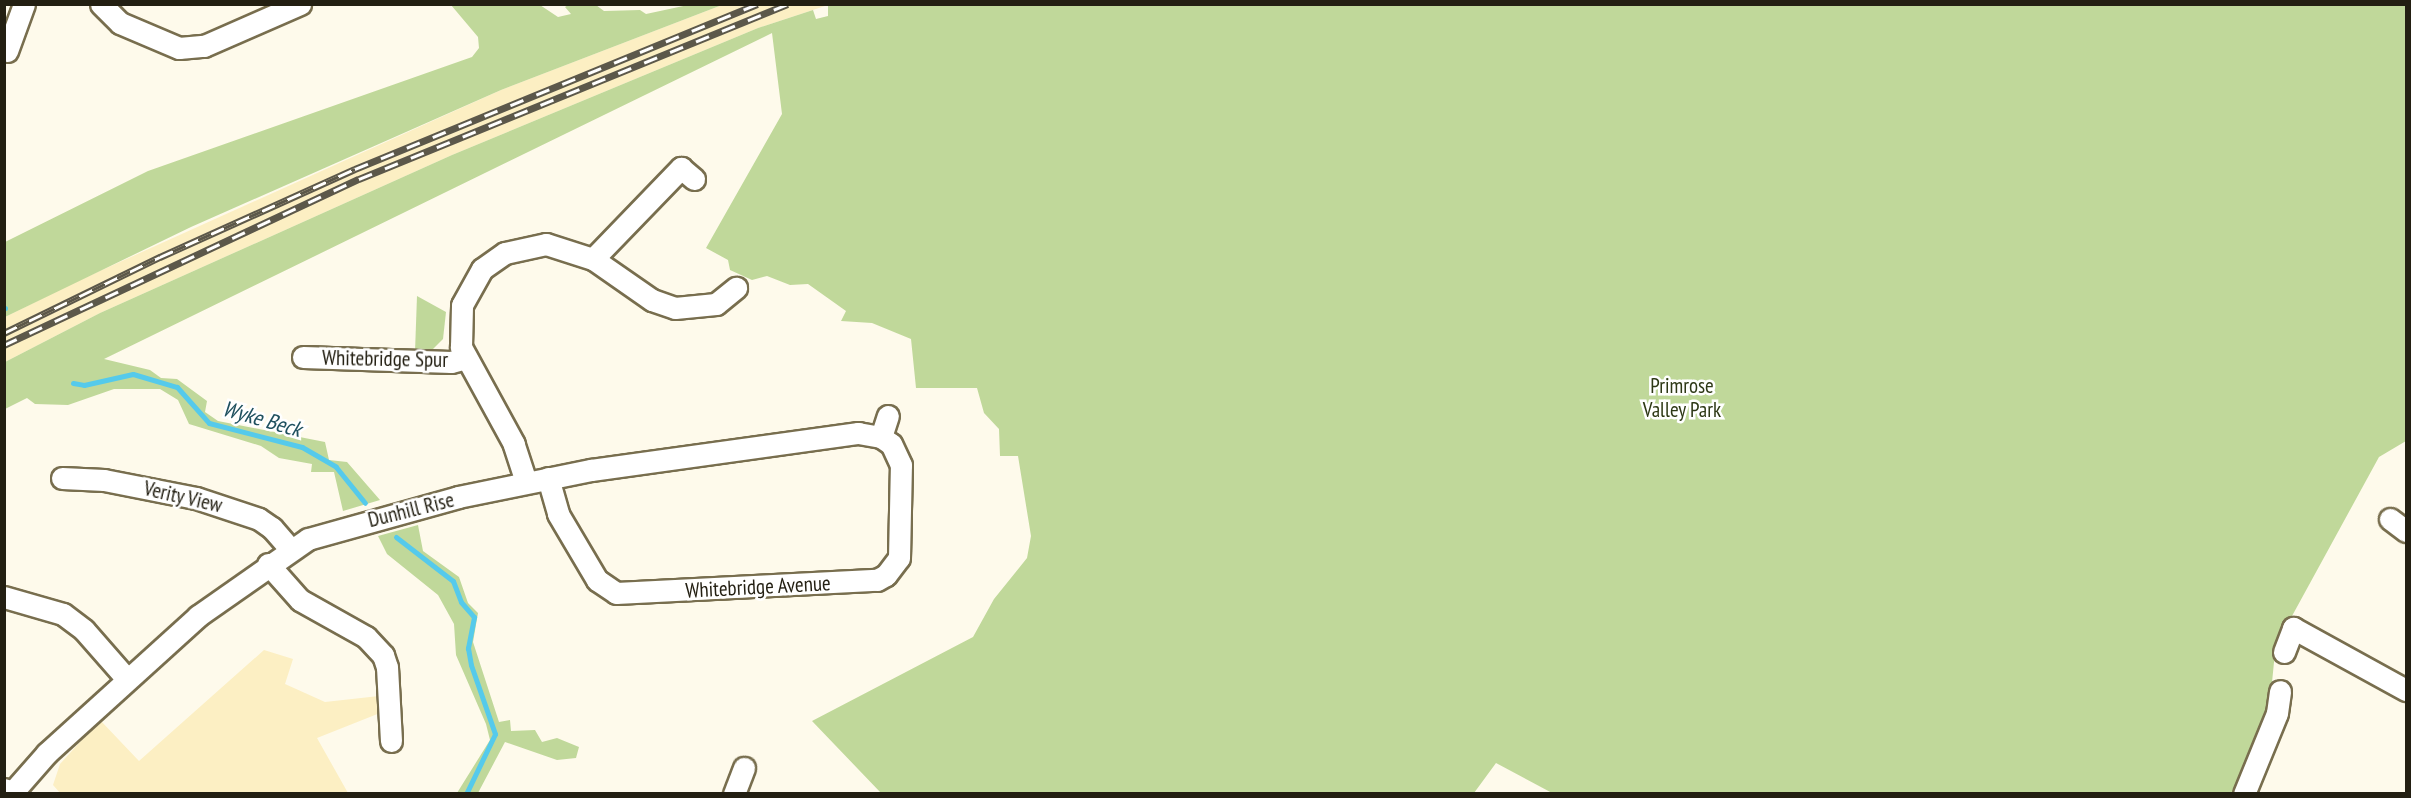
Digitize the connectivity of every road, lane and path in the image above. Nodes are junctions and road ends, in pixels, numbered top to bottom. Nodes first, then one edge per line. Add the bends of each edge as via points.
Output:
1 (24, 4) edge
2 (101, 4) edge
3 (300, 4) edge
4 (7, 51) dead end
5 (694, 179) dead end
6 (593, 259) junction
7 (736, 288) dead end
8 (303, 357) dead end
9 (466, 358) junction
10 (888, 416) dead end
11 (881, 437) junction
12 (62, 478) dead end
13 (548, 478) junction
14 (526, 482) junction
15 (290, 549) junction
16 (268, 564) junction
17 (4, 597) edge
18 (2284, 652) dead end
19 (126, 678) junction
20 (2406, 690) edge
21 (2280, 691) dead end
22 (391, 741) dead end
23 (744, 768) dead end
24 (4, 792) edge
25 (11, 794) edge
26 (734, 794) edge
27 (2244, 794) edge

1 - 4 street
2 - 3 street via 120,23 179,48 204,46
5 - 6 street via 681,168
6 - 7 street via 652,300 675,308 716,304
6 - 9 street via 546,244 518,248 493,260 474,280 462,305 459,333
8 - 9 street, Whitebridge Spur via 451,362
9 - 14 street via 514,444
10 - 11 street
11 - 13 street, Dunhill Rise via 858,433
11 - 13 street, Whitebridge Avenue via 897,453 901,465 899,558 886,576 877,580 616,593 597,580 558,514
12 - 15 street, Verity View via 104,480 213,503 259,519
13 - 14 street, Dunhill Rise
14 - 15 street, Dunhill Rise via 344,527
15 - 16 street, Dunhill Rise
16 - 19 street, Dunhill Rise via 198,616
16 - 22 street via 300,600 376,645 387,667
17 - 19 street via 63,614 84,630
18 - 20 street via 2293,628
19 - 25 street, Dunhill Rise
21 - 27 street via 2277,712
23 - 26 street
24 - 25 main road

